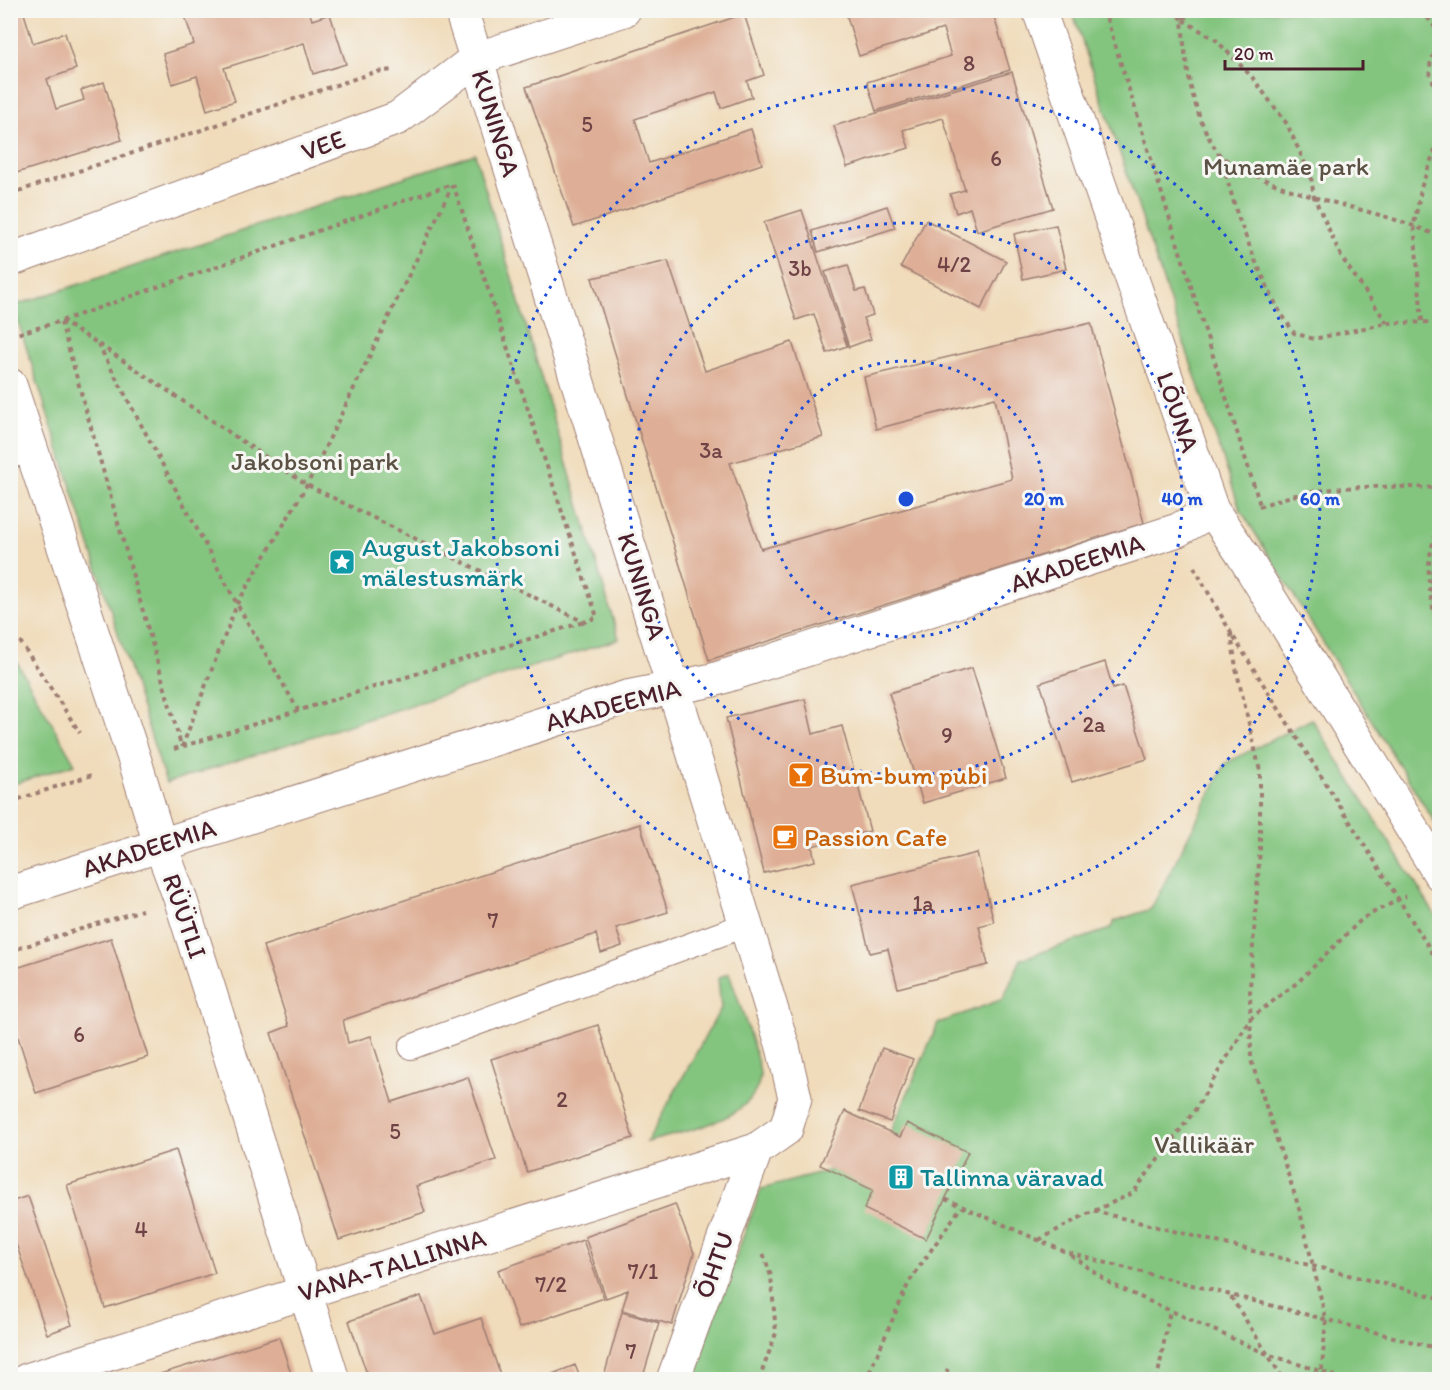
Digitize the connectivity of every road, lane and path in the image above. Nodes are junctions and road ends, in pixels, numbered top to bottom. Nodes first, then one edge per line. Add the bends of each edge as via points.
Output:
1 (461, 10) edge
2 (624, 10) edge
3 (1039, 10) edge
4 (1104, 10) edge
5 (1172, 10) edge
6 (1200, 10) edge
7 (1422, 10) edge
8 (1182, 19) junction
9 (1440, 34) edge
10 (1440, 47) edge
11 (476, 59) junction
12 (398, 69) dead end
13 (1440, 90) edge
14 (1440, 136) edge
15 (1220, 156) junction
16 (453, 184) junction
17 (10, 194) edge
18 (1314, 197) junction
19 (1414, 225) junction
20 (1440, 237) edge
21 (10, 260) edge
22 (61, 321) junction
23 (1422, 321) junction
24 (1440, 322) edge
25 (1387, 323) junction
26 (10, 336) edge
27 (97, 343) junction
28 (10, 385) edge
29 (21, 453) edge
30 (307, 485) junction
31 (1440, 488) edge
32 (1212, 510) junction
33 (1440, 526) edge
34 (1200, 583) dead end
35 (237, 604) junction
36 (584, 622) junction
37 (10, 626) edge
38 (1440, 630) edge
39 (1231, 633) junction
40 (673, 686) junction
41 (298, 710) junction
42 (81, 734) dead end
43 (182, 747) junction
44 (135, 761) junction
45 (95, 763) dead end
46 (10, 802) edge
47 (160, 844) junction
48 (1440, 874) edge
49 (10, 893) edge
50 (180, 898) junction
51 (1398, 900) junction
52 (748, 924) junction
53 (10, 951) edge
54 (1440, 965) edge
55 (1251, 1018) junction
56 (411, 1047) dead end
57 (756, 1150) junction
58 (945, 1199) dead end
59 (961, 1207) junction
60 (1093, 1211) junction
61 (1039, 1240) junction
62 (758, 1242) dead end
63 (1068, 1253) junction
64 (1313, 1266) junction
65 (305, 1292) junction
66 (1230, 1296) junction
67 (1440, 1298) edge
68 (1170, 1310) junction
69 (1326, 1319) junction
70 (1440, 1349) edge
71 (1267, 1354) junction
72 (948, 1369) dead end
73 (1321, 1373) junction
74 (27, 1380) edge
75 (333, 1380) edge
76 (673, 1380) edge
77 (759, 1380) edge
78 (866, 1380) edge
79 (942, 1380) edge
80 (1157, 1380) edge
81 (1284, 1380) edge
82 (1321, 1380) edge
83 (1348, 1380) edge

1 - 11 street, KUNINGA
2 - 11 street, VEE
3 - 32 street, LÕUNA
4 - 31 path via 1261,506 1298,494 1368,486
5 - 8 path
6 - 8 path
7 - 9 path
8 - 15 path via 1184,54 1198,116
8 - 18 path via 1216,40 1252,77 1287,124 1311,177
10 - 13 path via 1433,54 1430,71
11 - 21 street, VEE via 398,118
11 - 40 street, KUNINGA
12 - 17 path via 375,72
14 - 19 path via 1422,185
15 - 18 path via 1258,178
15 - 25 path via 1255,260 1294,333 1314,339
16 - 22 path
16 - 30 path
16 - 36 path via 597,617
18 - 19 path
18 - 25 path via 1342,258
19 - 20 path
19 - 23 path
22 - 26 path
22 - 27 path
22 - 43 path
23 - 24 path
23 - 25 path
27 - 30 path
27 - 35 path
28 - 29 street, RÜÜTLI
29 - 44 street, RÜÜTLI
30 - 35 path
30 - 36 path
32 - 40 street, AKADEEMIA via 1178,530 713,680
32 - 48 street, LÕUNA
33 - 38 path via 1430,545 1428,583
34 - 39 path
35 - 41 path
35 - 43 path
36 - 41 path
37 - 42 path
39 - 51 path
39 - 55 path via 1260,771
40 - 47 street, AKADEEMIA via 627,697
40 - 52 street, KUNINGA
41 - 43 path
43 - 44 path
44 - 47 street, RÜÜTLI
45 - 46 path via 100,773
47 - 49 street, AKADEEMIA
47 - 50 street, RÜÜTLI
50 - 53 path
50 - 65 street, RÜÜTLI
51 - 54 path
51 - 55 path via 1363,918 1298,982
52 - 56 lane
52 - 57 street, KUNINGA via 795,1098 786,1129
55 - 60 path via 1195,1110 1133,1193
55 - 64 path via 1251,1060 1299,1208
57 - 65 street, VANA-TALLINNA
57 - 76 street, ÕHTU
58 - 59 path
59 - 61 path
59 - 78 path via 909,1282
60 - 61 path
60 - 64 path
61 - 63 path
62 - 77 path via 771,1276 776,1333
63 - 66 path
63 - 68 path via 1111,1284
64 - 67 path
64 - 69 path
65 - 74 street, VANA-TALLINNA
65 - 75 street, RÜÜTLI
66 - 69 path
66 - 71 path
68 - 71 path
68 - 80 path
69 - 70 path
69 - 73 path
71 - 73 path
71 - 81 path
72 - 79 path
73 - 82 path
73 - 83 path

